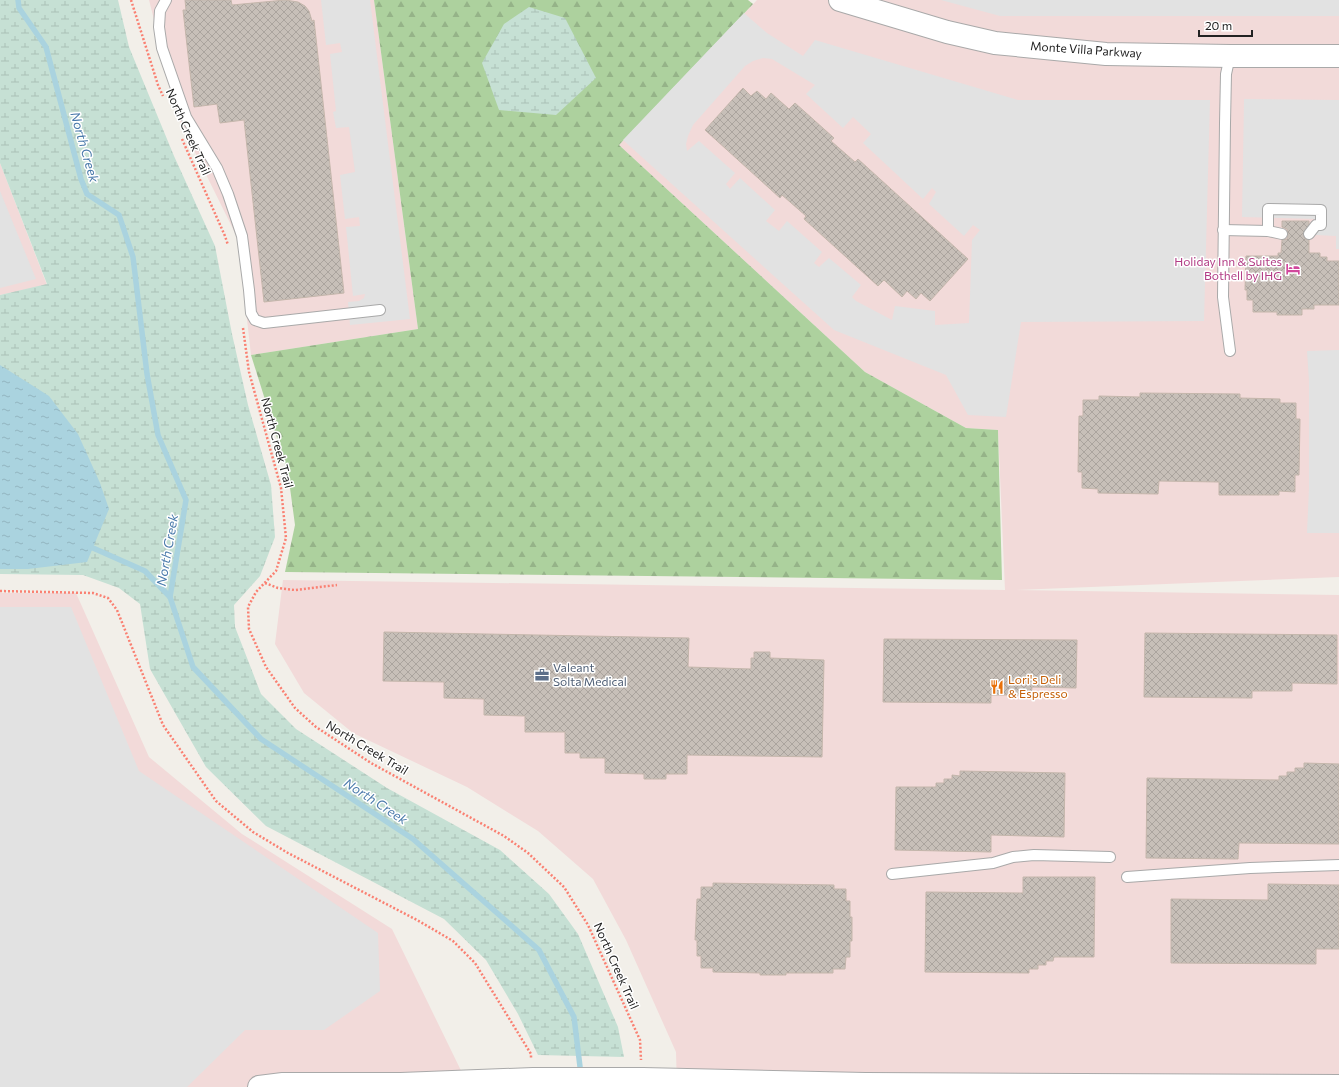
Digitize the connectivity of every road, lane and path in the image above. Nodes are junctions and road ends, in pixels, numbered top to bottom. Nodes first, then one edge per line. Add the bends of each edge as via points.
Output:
1 (131, 0) edge
2 (166, 0) edge
3 (840, 0) edge
4 (1230, 56) junction
5 (1339, 56) edge
6 (164, 100) dead end
7 (180, 136) dead end
8 (1223, 230) junction
9 (1268, 231) junction
10 (1282, 234) dead end
11 (1309, 234) dead end
12 (230, 251) dead end
13 (380, 310) dead end
14 (243, 326) dead end
15 (1230, 351) dead end
16 (265, 583) junction
17 (337, 585) dead end
18 (0, 591) edge
19 (1110, 857) dead end
20 (1339, 866) edge
21 (892, 874) dead end
22 (1127, 877) dead end
23 (531, 1058) dead end
24 (641, 1060) dead end
25 (1339, 1086) edge
26 (259, 1087) edge

1 - 6 path, North Creek Trail
2 - 13 lane via 160,11 162,48 186,117 217,168 242,236 250,313 255,320 264,323
3 - 4 street, Monte Villa Parkway via 947,32 996,43 1106,54
4 - 5 street, Monte Villa Parkway
4 - 8 lane via 1226,74
7 - 12 path, North Creek Trail
8 - 9 lane
8 - 15 lane via 1223,297
9 - 10 lane
9 - 11 lane via 1268,209 1321,210 1321,225 1316,225
14 - 16 path, North Creek Trail via 248,372 281,488 286,538 276,571
16 - 17 path via 295,590
16 - 24 path, North Creek Trail via 256,592 248,607 249,629 266,668 295,708 316,727 371,763 504,836 528,853 564,887 588,925 640,1040
18 - 23 path via 93,593 108,598 116,610 163,725 216,801 254,832 288,853 453,941 475,963 531,1054
19 - 21 lane via 1034,855 993,863
20 - 22 lane via 1250,868
25 - 26 street via 865,1084 560,1079 401,1084 283,1084

